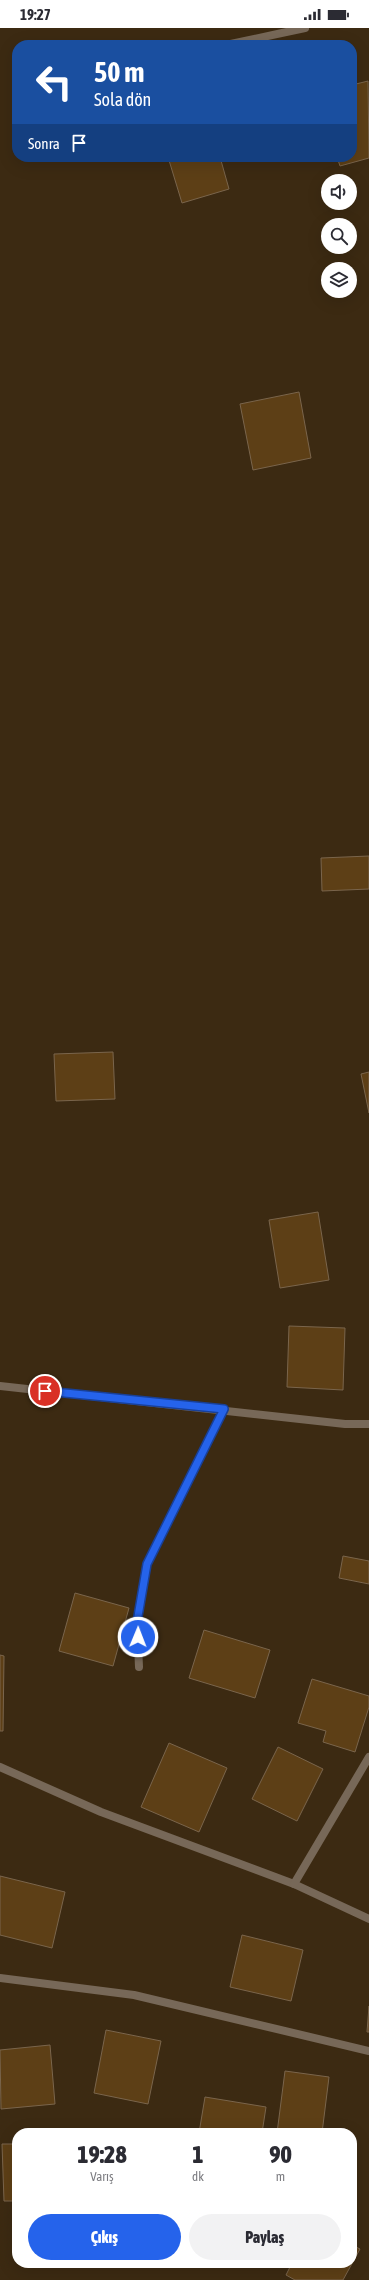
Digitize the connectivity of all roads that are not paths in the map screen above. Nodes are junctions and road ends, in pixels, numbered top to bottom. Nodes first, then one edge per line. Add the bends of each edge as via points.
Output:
1 (305, 28) edge
2 (249, 40) edge
3 (0, 1386) edge
4 (224, 1409) junction
5 (369, 1424) edge
6 (139, 1667) dead end
7 (369, 1757) edge
8 (0, 1767) edge
9 (294, 1884) junction
10 (369, 1919) edge
11 (0, 1978) edge
12 (369, 2051) edge

1 - 2 street
3 - 4 street
4 - 5 street via 345,1424
4 - 6 street via 147,1564 137,1622
7 - 9 street
8 - 9 street via 101,1812
9 - 10 street
11 - 12 street via 134,1995

